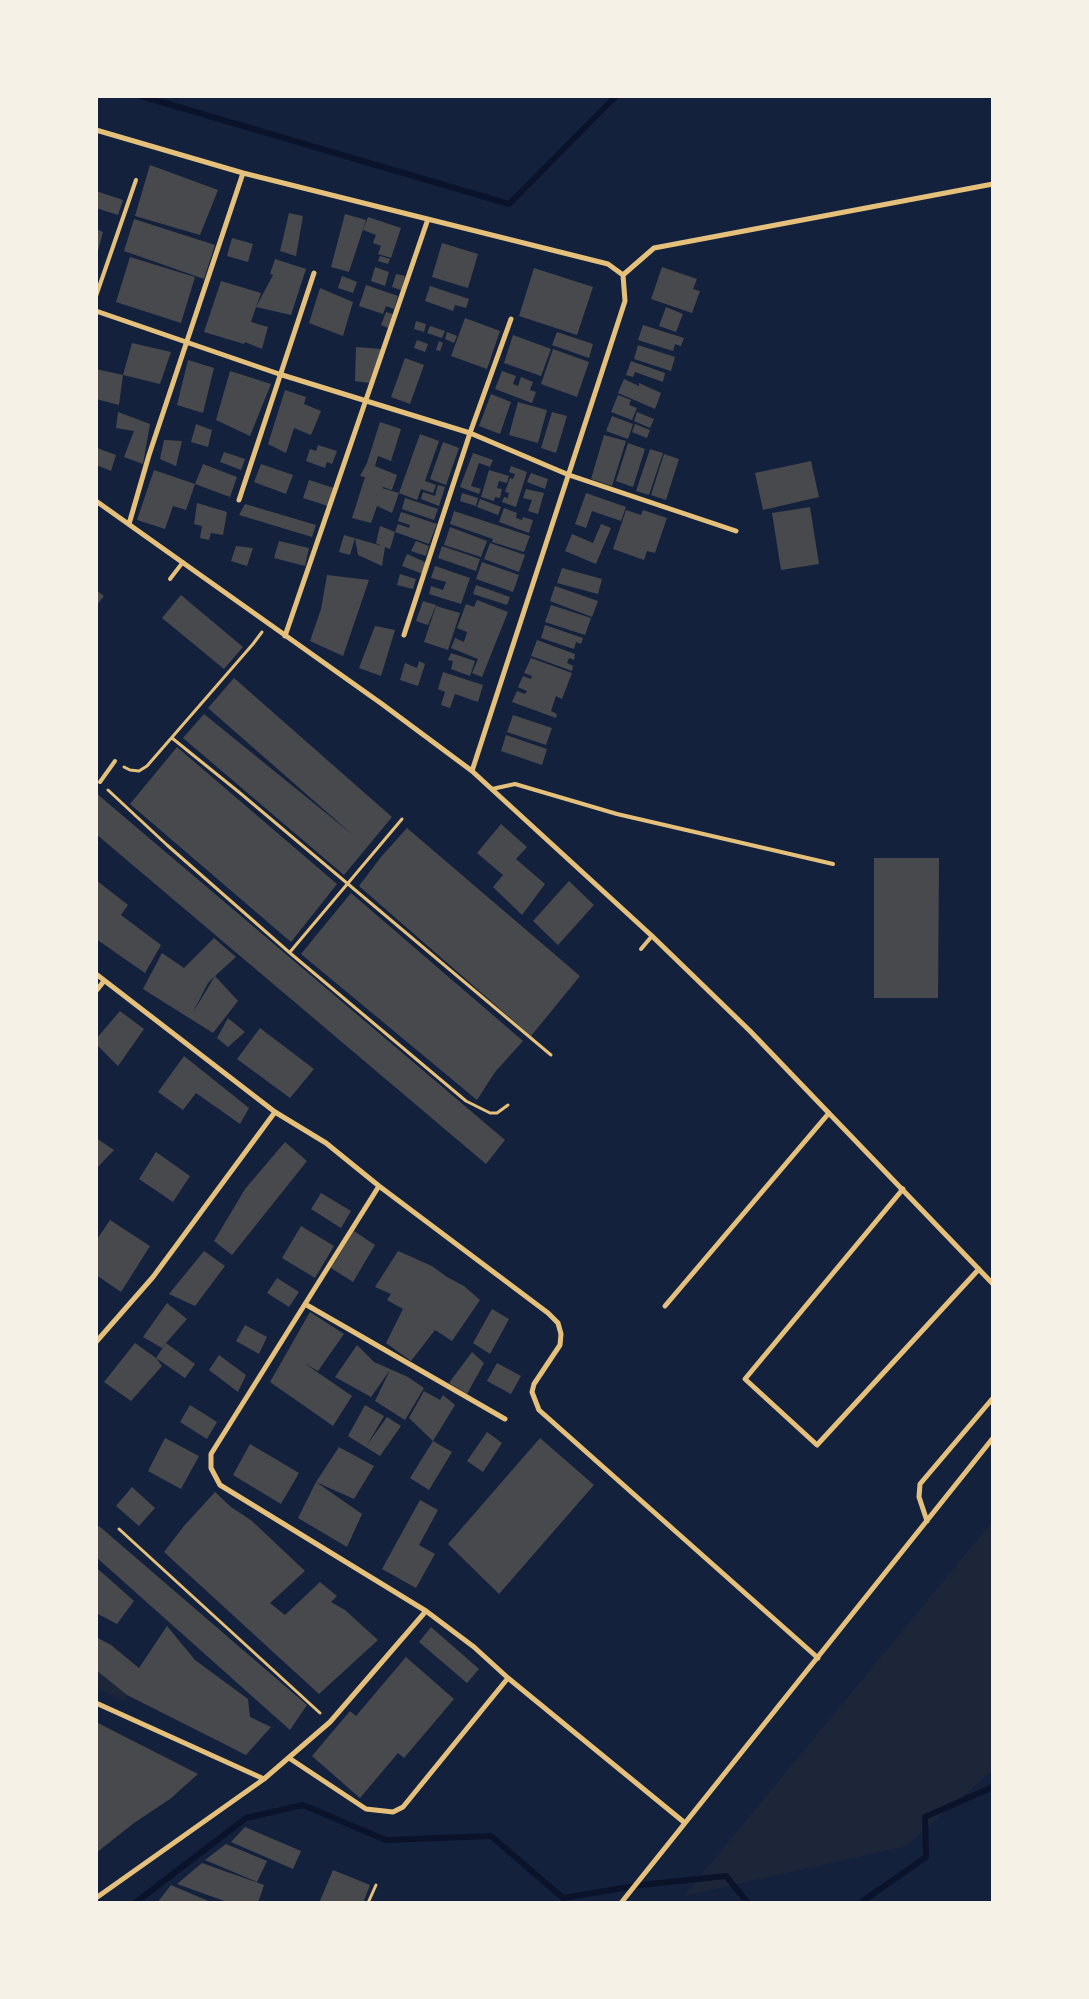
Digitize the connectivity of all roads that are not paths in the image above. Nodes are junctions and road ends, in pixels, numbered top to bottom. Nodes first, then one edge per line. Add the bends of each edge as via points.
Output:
1 (96, 130) edge
2 (243, 173) junction
3 (136, 180) dead end
4 (993, 184) edge
5 (428, 219) junction
6 (314, 273) dead end
7 (623, 275) junction
8 (96, 296) edge
9 (96, 312) edge
10 (511, 319) dead end
11 (188, 342) junction
12 (280, 374) junction
13 (366, 400) junction
14 (470, 433) junction
15 (569, 475) junction
16 (240, 500) dead end
17 (96, 501) edge
18 (129, 524) junction
19 (736, 531) dead end
20 (183, 562) junction
21 (170, 579) dead end
22 (404, 635) dead end
23 (285, 636) junction
24 (115, 761) road end
25 (472, 771) junction
26 (100, 782) road end
27 (492, 789) junction
28 (833, 864) dead end
29 (652, 936) junction
30 (641, 949) dead end
31 (96, 974) edge
32 (104, 981) junction
33 (96, 991) edge
34 (276, 1112) junction
35 (829, 1112) junction
36 (379, 1186) junction
37 (903, 1189) junction
38 (979, 1268) junction
39 (993, 1284) edge
40 (305, 1304) junction
41 (665, 1306) dead end
42 (96, 1342) edge
43 (993, 1398) edge
44 (505, 1420) dead end
45 (993, 1438) edge
46 (927, 1521) junction
47 (426, 1611) junction
48 (818, 1658) junction
49 (508, 1678) junction
50 (96, 1703) edge
51 (289, 1758) junction
52 (264, 1780) junction
53 (684, 1823) junction
54 (96, 1898) edge
55 (621, 1903) edge

1 - 2 street
2 - 5 street
2 - 11 street
3 - 8 lane
4 - 7 street via 654,248
5 - 7 street via 608,264
5 - 13 street
6 - 12 street
7 - 15 street via 625,300
9 - 11 street
10 - 14 street
11 - 12 street
11 - 18 street
12 - 13 street
12 - 16 street
13 - 14 street
13 - 23 street
14 - 15 street
14 - 22 street
15 - 19 street
15 - 25 street
17 - 18 street
18 - 20 street
20 - 21 lane
20 - 23 street
23 - 25 street
24 - 26 lane
25 - 27 street
27 - 28 lane via 515,784 617,814
27 - 29 street
29 - 30 lane
29 - 35 street
31 - 32 street
32 - 33 street
32 - 34 street
34 - 36 street via 326,1143
34 - 42 street via 153,1277
35 - 37 street
35 - 41 street
36 - 40 street
36 - 48 street via 558,1323 560,1345 532,1392 539,1410
37 - 38 street
37 - 38 street via 745,1379 817,1445
38 - 39 street
40 - 44 street
40 - 47 street via 211,1454 211,1468 220,1485
43 - 46 street via 920,1484 919,1497
45 - 46 street
46 - 48 street
47 - 49 street
47 - 51 street via 330,1722
48 - 53 street
49 - 51 street via 403,1807 393,1812 366,1809
49 - 53 street
50 - 52 street
51 - 52 street
52 - 54 street
53 - 55 street

